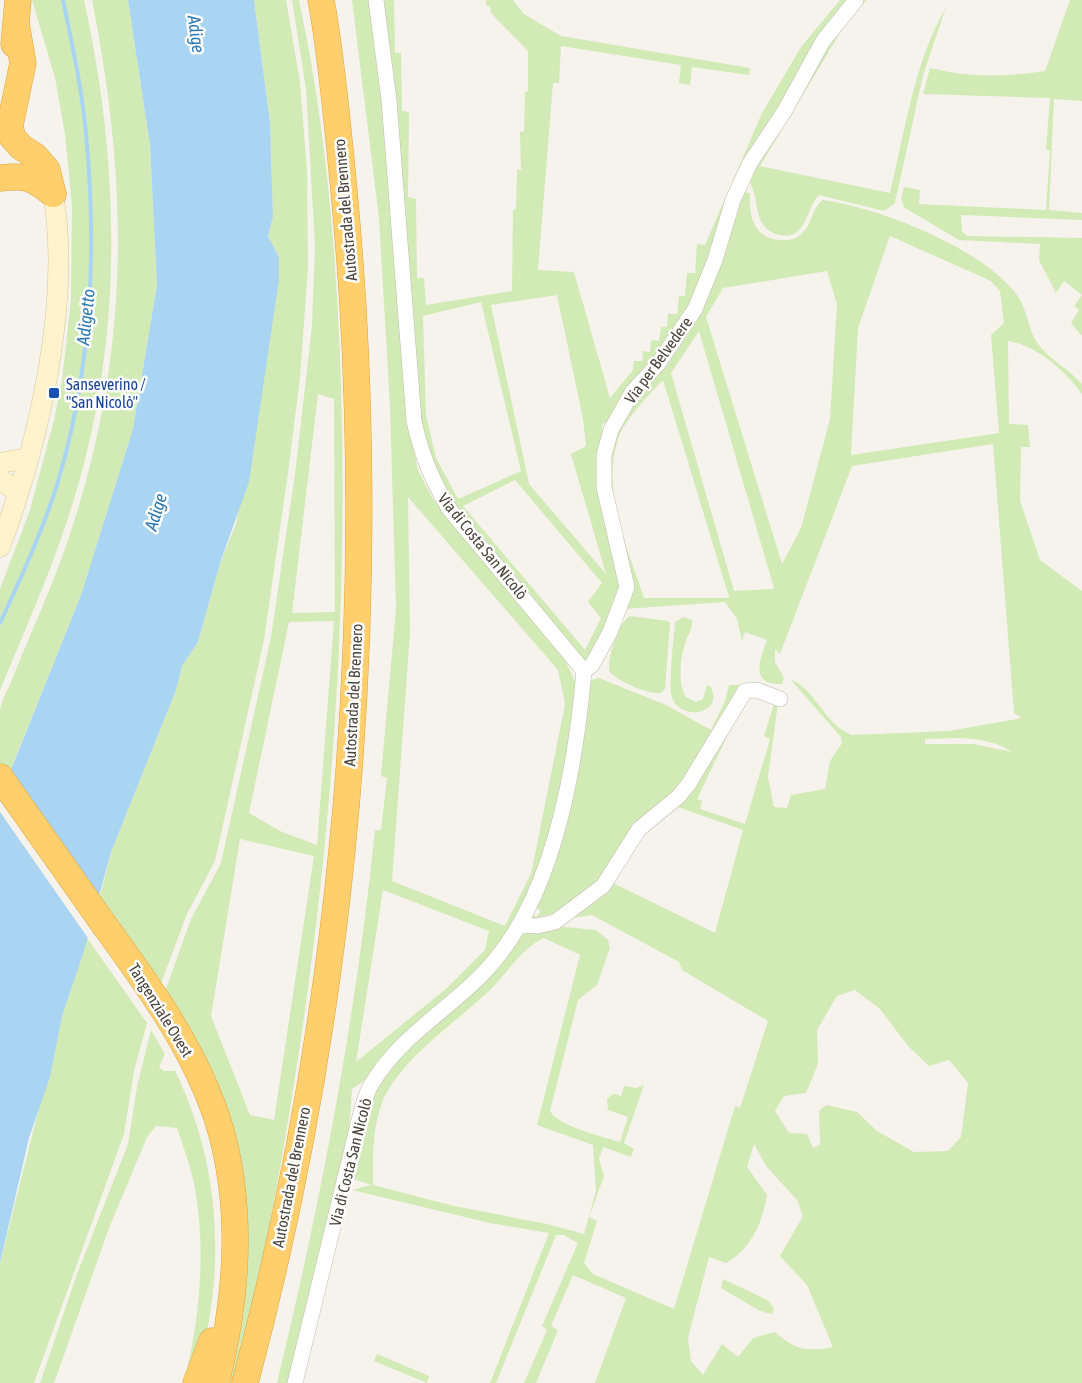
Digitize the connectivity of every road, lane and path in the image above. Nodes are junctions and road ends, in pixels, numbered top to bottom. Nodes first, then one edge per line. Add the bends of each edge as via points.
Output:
1 (7, 0) edge
2 (18, 0) edge
3 (321, 0) edge
4 (337, 0) edge
5 (376, 0) edge
6 (856, 0) edge
7 (17, 29) junction
8 (0, 51) edge
9 (0, 115) edge
10 (0, 178) edge
11 (53, 194) junction
12 (28, 458) junction
13 (0, 464) edge
14 (0, 479) edge
15 (18, 493) junction
16 (0, 546) edge
17 (584, 671) junction
18 (780, 699) dead end
19 (0, 777) edge
20 (0, 800) edge
21 (520, 925) junction
22 (178, 1047) junction
23 (212, 1341) junction
24 (196, 1383) edge
25 (202, 1383) edge
26 (216, 1383) edge
27 (245, 1383) edge
28 (262, 1383) edge
29 (295, 1383) edge

1 - 8 highway
2 - 7 highway
3 - 27 highway, Autostrada del Brennero via 348,224 359,416 356,688 342,855 319,1028 290,1190
4 - 28 highway, Autostrada del Brennero via 365,222 376,420 370,697 358,855 335,1028 302,1208
5 - 17 street, Via di Costa San Nicolò via 389,99 414,421 422,456 450,510
6 - 17 street, Via per Belvedere via 823,41 750,163 695,309 658,364 633,391 611,430 604,455 604,488 627,587 610,632
7 - 9 highway
7 - 11 highway via 23,63 10,125 12,137 47,170
10 - 11 highway via 20,175 34,179
11 - 12 street via 58,243 53,335 49,376
12 - 13 street
12 - 15 street
14 - 15 street
15 - 16 street
17 - 21 street, Via di Costa San Nicolò via 582,705 549,858
18 - 21 street via 757,690 745,691 688,785 639,829 603,886 555,922
19 - 22 highway, Tangenziale Ovest via 135,968
20 - 22 highway, Tangenziale Ovest
21 - 29 street, Via di Costa San Nicolò via 468,990 396,1053 372,1083
22 - 23 highway, Tangenziale Ovest via 216,1171 222,1253
22 - 26 highway, Tangenziale Ovest via 207,1091 232,1185 234,1290
23 - 24 highway
23 - 25 highway, Tangenziale Ovest

